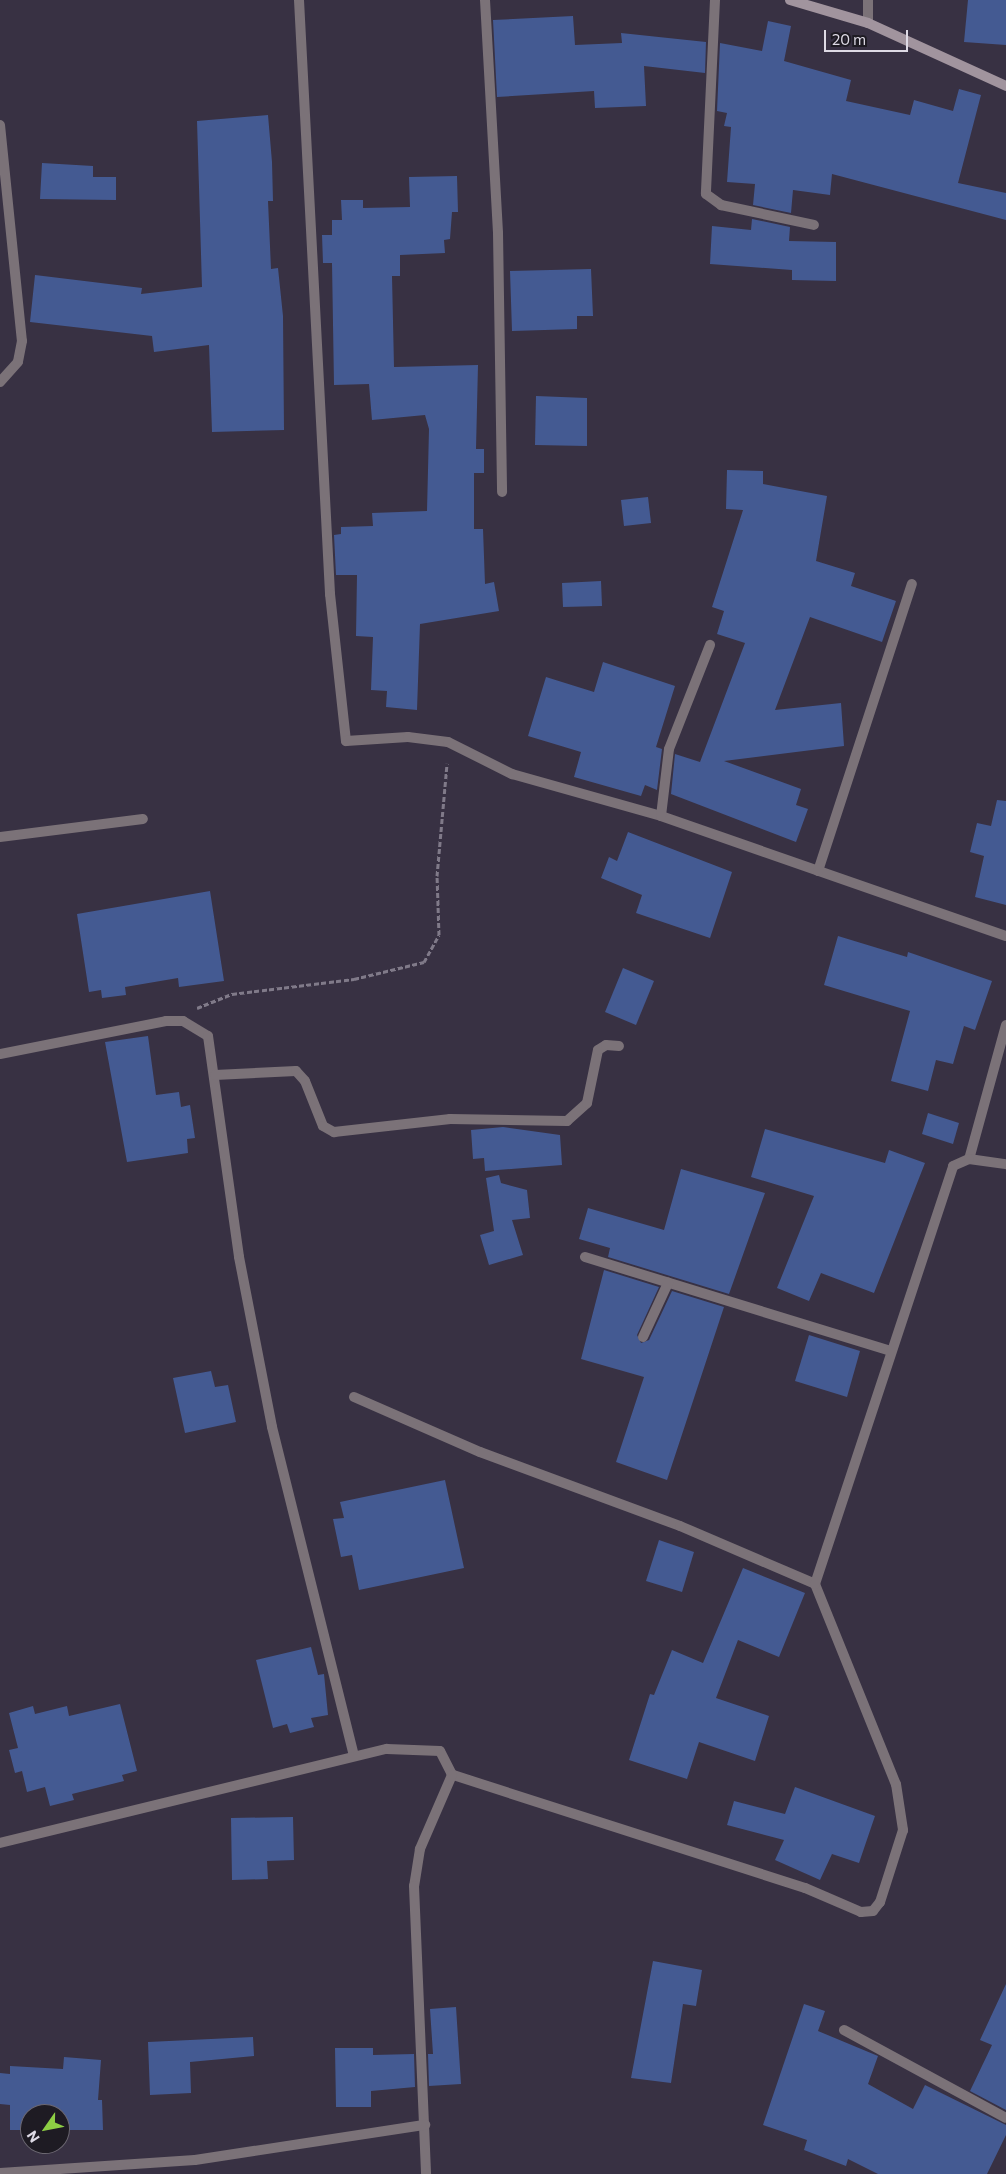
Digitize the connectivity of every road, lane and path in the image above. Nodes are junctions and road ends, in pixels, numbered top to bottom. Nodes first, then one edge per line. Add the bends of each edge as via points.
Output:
1 (299, 0) edge
2 (485, 0) edge
3 (715, 0) edge
4 (790, 0) edge
5 (868, 0) edge
6 (868, 23) junction
7 (1006, 86) edge
8 (0, 125) edge
9 (814, 225) dead end
10 (0, 382) edge
11 (502, 492) dead end
12 (912, 584) dead end
13 (710, 645) dead end
14 (448, 742) junction
15 (661, 816) junction
16 (143, 819) dead end
17 (0, 837) edge
18 (818, 871) junction
19 (1006, 936) edge
20 (166, 1020) junction
21 (1006, 1025) edge
22 (619, 1046) dead end
23 (0, 1054) edge
24 (215, 1075) junction
25 (969, 1158) junction
26 (1006, 1164) edge
27 (585, 1257) dead end
28 (668, 1283) junction
29 (643, 1337) dead end
30 (891, 1352) junction
31 (354, 1397) dead end
32 (815, 1584) junction
33 (354, 1756) junction
34 (452, 1775) junction
35 (0, 1843) edge
36 (844, 2030) dead end
37 (1006, 2118) edge
38 (425, 2125) junction
39 (0, 2173) edge
40 (426, 2174) edge

1 - 14 street via 330,584 346,741 408,737
2 - 11 street via 498,232
3 - 9 street via 706,194 721,205
4 - 6 main road
5 - 6 street
6 - 7 main road
8 - 10 street via 22,341 18,362
12 - 18 street
13 - 15 street via 669,749
14 - 15 street via 512,774
14 - 20 path via 437,876 439,934 424,962 354,979 232,994
15 - 18 street
16 - 17 street
18 - 19 street
20 - 23 street
20 - 24 street via 184,1021 204,1030 211,1046
21 - 25 street
22 - 24 street via 606,1045 598,1050 587,1103 567,1121 450,1119 334,1132 323,1126 305,1081 296,1071
24 - 33 street via 239,1257 272,1427
25 - 26 street
25 - 30 street via 953,1166
27 - 28 street
28 - 29 street
28 - 30 street
30 - 32 street
31 - 32 street via 480,1452 680,1526
32 - 34 street via 901,1806 900,1847 873,1911 861,1912 805,1888
33 - 34 street via 387,1749 433,1748 446,1755
33 - 35 street
34 - 38 street via 427,1829 415,1875
36 - 37 street
38 - 39 street via 195,2160
38 - 40 street

